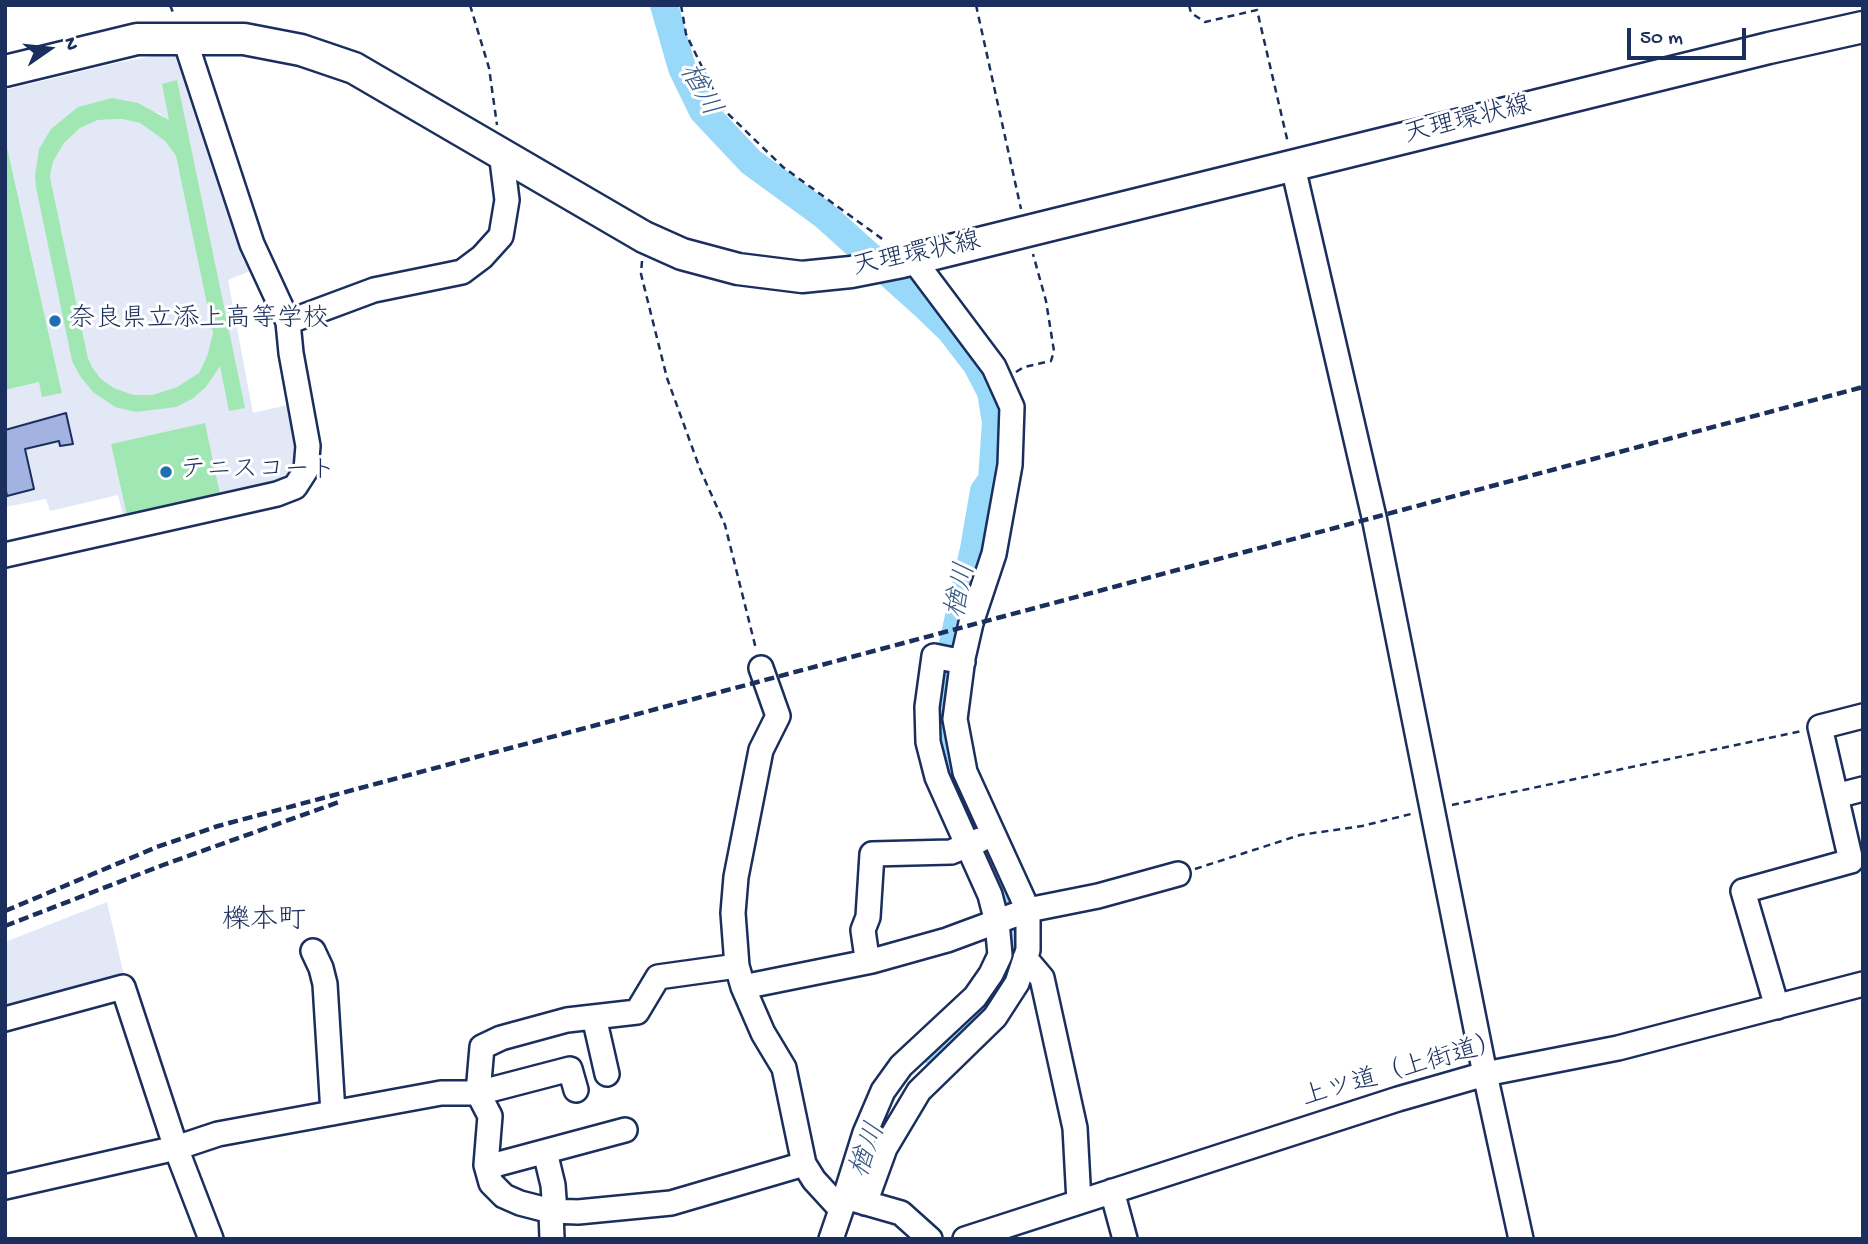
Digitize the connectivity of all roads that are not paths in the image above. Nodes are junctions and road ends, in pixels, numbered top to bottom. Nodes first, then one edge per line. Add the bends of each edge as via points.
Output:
1 (1863, 27) edge
2 (184, 37) junction
3 (5, 71) edge
4 (501, 152) junction
5 (1293, 167) junction
6 (908, 261) junction
7 (289, 322) junction
8 (5, 555) edge
9 (963, 662) junction
10 (761, 668) road end
11 (1863, 716) edge
12 (1863, 789) edge
13 (1836, 796) junction
14 (992, 834) junction
15 (969, 845) junction
16 (1178, 874) road end
17 (1013, 916) junction
18 (313, 950) dead end
19 (1025, 958) junction
20 (872, 961) junction
21 (740, 976) junction
22 (1863, 984) edge
23 (1777, 1007) junction
24 (594, 1017) junction
25 (5, 1019) edge
26 (607, 1074) dead end
27 (1485, 1074) junction
28 (576, 1090) dead end
29 (478, 1093) junction
30 (333, 1113) junction
31 (625, 1130) dead end
32 (176, 1148) junction
33 (545, 1152) junction
34 (804, 1164) junction
35 (487, 1167) junction
36 (5, 1186) edge
37 (1112, 1191) junction
38 (853, 1202) junction
39 (1079, 1202) junction
40 (553, 1212) junction
41 (211, 1239) edge
42 (552, 1239) edge
43 (831, 1239) edge
44 (930, 1239) edge
45 (965, 1239) edge
46 (1125, 1239) edge
47 (1521, 1239) edge

1 - 5 main road, 天理環状線
2 - 3 main road, 天理環状線 via 137,39
2 - 4 main road, 天理環状線 via 244,39 301,50 354,68
2 - 7 street via 252,244
4 - 6 main road, 天理環状線 via 681,254 738,269 802,277
4 - 7 street via 507,200 500,236 482,257 462,272 374,290
5 - 6 main road, 天理環状線
5 - 27 street via 1374,517
6 - 9 street via 994,367 1012,407 1010,465 994,554
7 - 8 street via 308,446 306,470 295,487
9 - 14 street via 955,719 965,772
9 - 15 street via 934,656 928,742 937,777
10 - 21 street via 778,716 761,750 736,877 733,913
11 - 13 street via 1820,727
12 - 13 street
13 - 23 street via 1852,861 1743,891
14 - 15 street
14 - 17 street
15 - 17 street via 990,895
15 - 20 street via 951,852 872,853 863,930
16 - 17 street
17 - 19 street via 1028,950
17 - 20 street
17 - 38 street via 1000,955 975,997 901,1066 883,1091 865,1133
18 - 30 street via 325,984
19 - 38 street via 1017,983 995,1017 919,1091
19 - 39 street via 1042,978 1075,1128
20 - 21 street
21 - 24 street via 658,977 637,1012
21 - 34 street via 763,1033 784,1068
22 - 23 street, 上ツ道（上街道）
23 - 27 street, 上ツ道（上街道） via 1618,1048
24 - 26 street
24 - 29 street via 532,1028 482,1047
25 - 32 street via 123,987
27 - 37 street, 上ツ道（上街道）
27 - 47 street
28 - 29 street via 570,1069
29 - 30 street via 441,1093
29 - 35 street via 490,1116
30 - 32 street via 218,1134
31 - 33 street
32 - 36 street
32 - 41 street
33 - 35 street
33 - 40 street via 553,1185
34 - 38 street via 836,1204
34 - 40 street via 671,1203
35 - 40 street via 491,1183 503,1196
37 - 39 street, 上ツ道（上街道）
37 - 46 street
38 - 43 street
38 - 44 street via 901,1213
39 - 45 street, 上ツ道（上街道）
40 - 42 street

